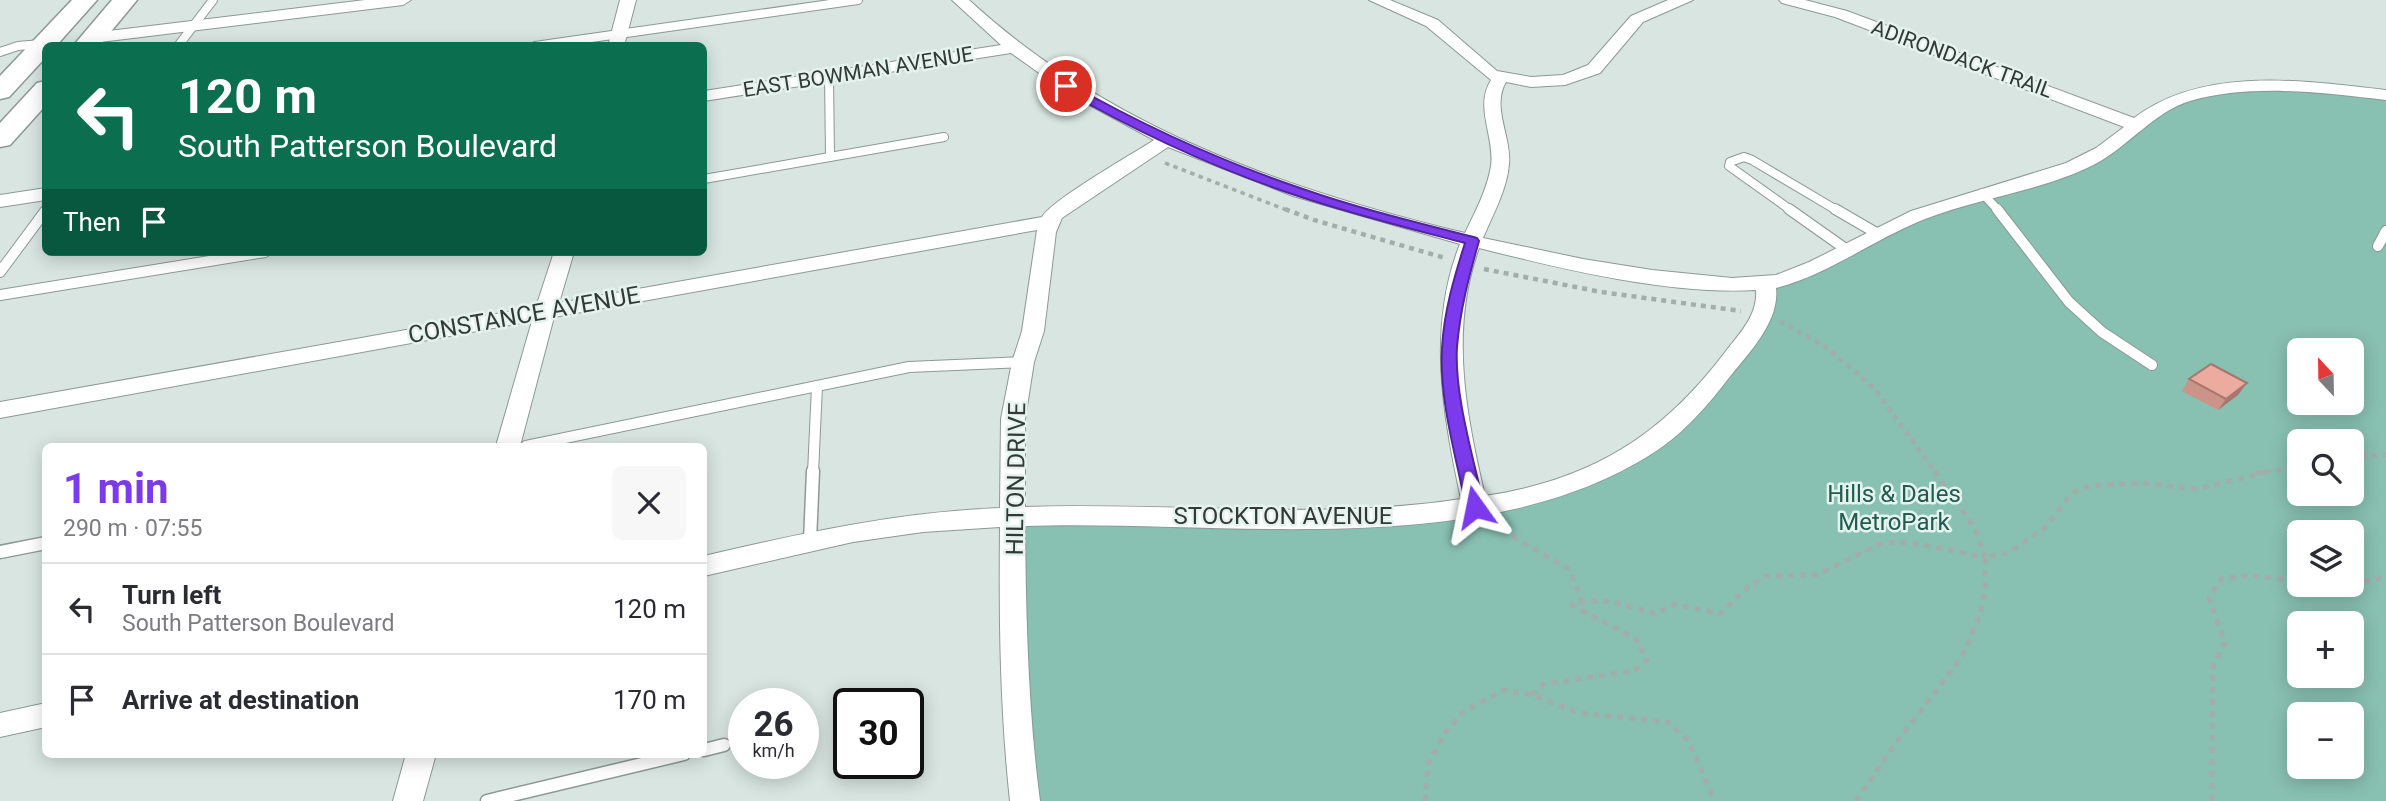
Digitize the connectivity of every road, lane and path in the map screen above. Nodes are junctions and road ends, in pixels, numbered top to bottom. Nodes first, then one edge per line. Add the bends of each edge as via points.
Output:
1 (85, 0) edge
2 (125, 0) edge
3 (213, 0) edge
4 (403, 0) edge
5 (628, 0) edge
6 (858, 0) edge
7 (961, 0) edge
8 (1377, 0) edge
9 (1685, 0) edge
10 (1787, 0) edge
11 (194, 27) junction
12 (617, 40) edge
13 (46, 42) edge
14 (89, 42) edge
15 (181, 42) edge
16 (590, 42) edge
17 (42, 44) edge
18 (42, 46) edge
19 (1013, 48) junction
20 (0, 52) edge
21 (829, 77) junction
22 (1500, 78) junction
23 (0, 91) edge
24 (42, 93) edge
25 (2386, 95) edge
26 (707, 96) edge
27 (2135, 125) junction
28 (6, 127) edge
29 (944, 137) dead end
30 (1168, 139) junction
31 (830, 157) junction
32 (707, 179) edge
33 (1982, 193) junction
34 (42, 195) edge
35 (0, 201) edge
36 (42, 215) edge
37 (1048, 222) junction
38 (2386, 232) edge
39 (1878, 234) junction
40 (1472, 241) junction
41 (2378, 246) dead end
42 (1847, 250) junction
43 (240, 256) edge
44 (563, 256) edge
45 (0, 272) edge
46 (1765, 283) junction
47 (0, 295) edge
48 (546, 311) junction
49 (1763, 314) junction
50 (1023, 362) junction
51 (2152, 365) dead end
52 (817, 386) junction
53 (0, 410) edge
54 (509, 443) edge
55 (541, 443) edge
56 (2386, 455) edge
57 (2364, 456) edge
58 (2287, 470) edge
59 (1471, 507) junction
60 (1014, 518) junction
61 (810, 541) junction
62 (42, 544) edge
63 (0, 552) edge
64 (1985, 557) junction
65 (707, 565) edge
66 (2386, 576) edge
67 (2287, 580) edge
68 (2364, 581) edge
69 (1581, 600) junction
70 (1532, 695) junction
71 (42, 716) edge
72 (0, 725) edge
73 (724, 745) dead end
74 (707, 749) edge
75 (420, 758) edge
76 (667, 758) edge
77 (408, 801) edge
78 (487, 801) edge
79 (1025, 801) edge
80 (1425, 801) edge
81 (1715, 801) edge
82 (1856, 801) edge
83 (2212, 801) edge

1 - 13 main road
2 - 14 main road
3 - 11 lane
4 - 11 street
5 - 12 street
6 - 12 lane
7 - 19 street
8 - 22 street via 1432,23 1485,71
9 - 22 street via 1637,19 1604,60 1582,75 1554,82
10 - 27 street, ADIRONDACK TRAIL via 1841,14
11 - 14 street
11 - 15 lane
12 - 16 lane
17 - 20 lane
18 - 23 main road
19 - 21 street, EAST BOWMAN AVENUE
19 - 30 street via 1066,86
21 - 26 street, EAST BOWMAN AVENUE
21 - 31 lane
22 - 40 street via 1492,86 1500,164 1490,203
24 - 28 main road
25 - 27 street via 2281,89 2212,92 2165,105
27 - 33 street via 2088,160
29 - 31 lane
30 - 37 street via 1075,199
30 - 40 street via 1296,191
31 - 32 lane
33 - 39 street
33 - 51 lane via 1998,207 2060,293 2098,328
34 - 35 street
36 - 45 lane
37 - 48 street, CONSTANCE AVENUE
37 - 50 street, HILTON DRIVE via 1033,331
38 - 41 lane
39 - 42 street
39 - 42 lane via 1752,160 1745,157 1730,162 1729,166
40 - 46 street via 1606,270 1728,284
40 - 59 street via 1457,291 1449,349
42 - 46 street via 1786,279
43 - 47 lane
44 - 48 street
46 - 49 street via 1768,300
48 - 53 street, CONSTANCE AVENUE
48 - 54 street
49 - 59 street, STOCKTON AVENUE via 1678,422 1653,442 1594,473
49 - 64 path via 1826,347 1875,389 1975,528
50 - 52 lane via 909,367
50 - 60 street, HILTON DRIVE via 1013,418
52 - 55 lane
52 - 61 lane
56 - 57 path
58 - 64 path via 2197,489 2142,483 2090,486 2072,493 2045,528 2008,553
59 - 60 street, STOCKTON AVENUE via 1430,514 1319,519
59 - 69 path via 1570,570
60 - 61 street, STOCKTON AVENUE via 920,522
60 - 79 street, HILTON DRIVE via 1012,648
61 - 65 street, STOCKTON AVENUE
62 - 63 lane
64 - 69 path via 1919,544 1877,545 1817,575 1766,576 1720,614 1675,604 1654,614
64 - 82 path via 1987,586 1979,625 1966,650 1953,674
66 - 68 path
67 - 83 path via 2222,578 2209,598 2225,643 2213,666
69 - 70 path via 1572,605 1627,632 1644,648 1647,660 1634,671 1544,684
70 - 80 path via 1504,690 1464,711 1444,734 1428,764
70 - 81 path via 1579,713 1667,722 1688,740
71 - 72 street
73 - 74 lane
75 - 77 street
76 - 78 lane

